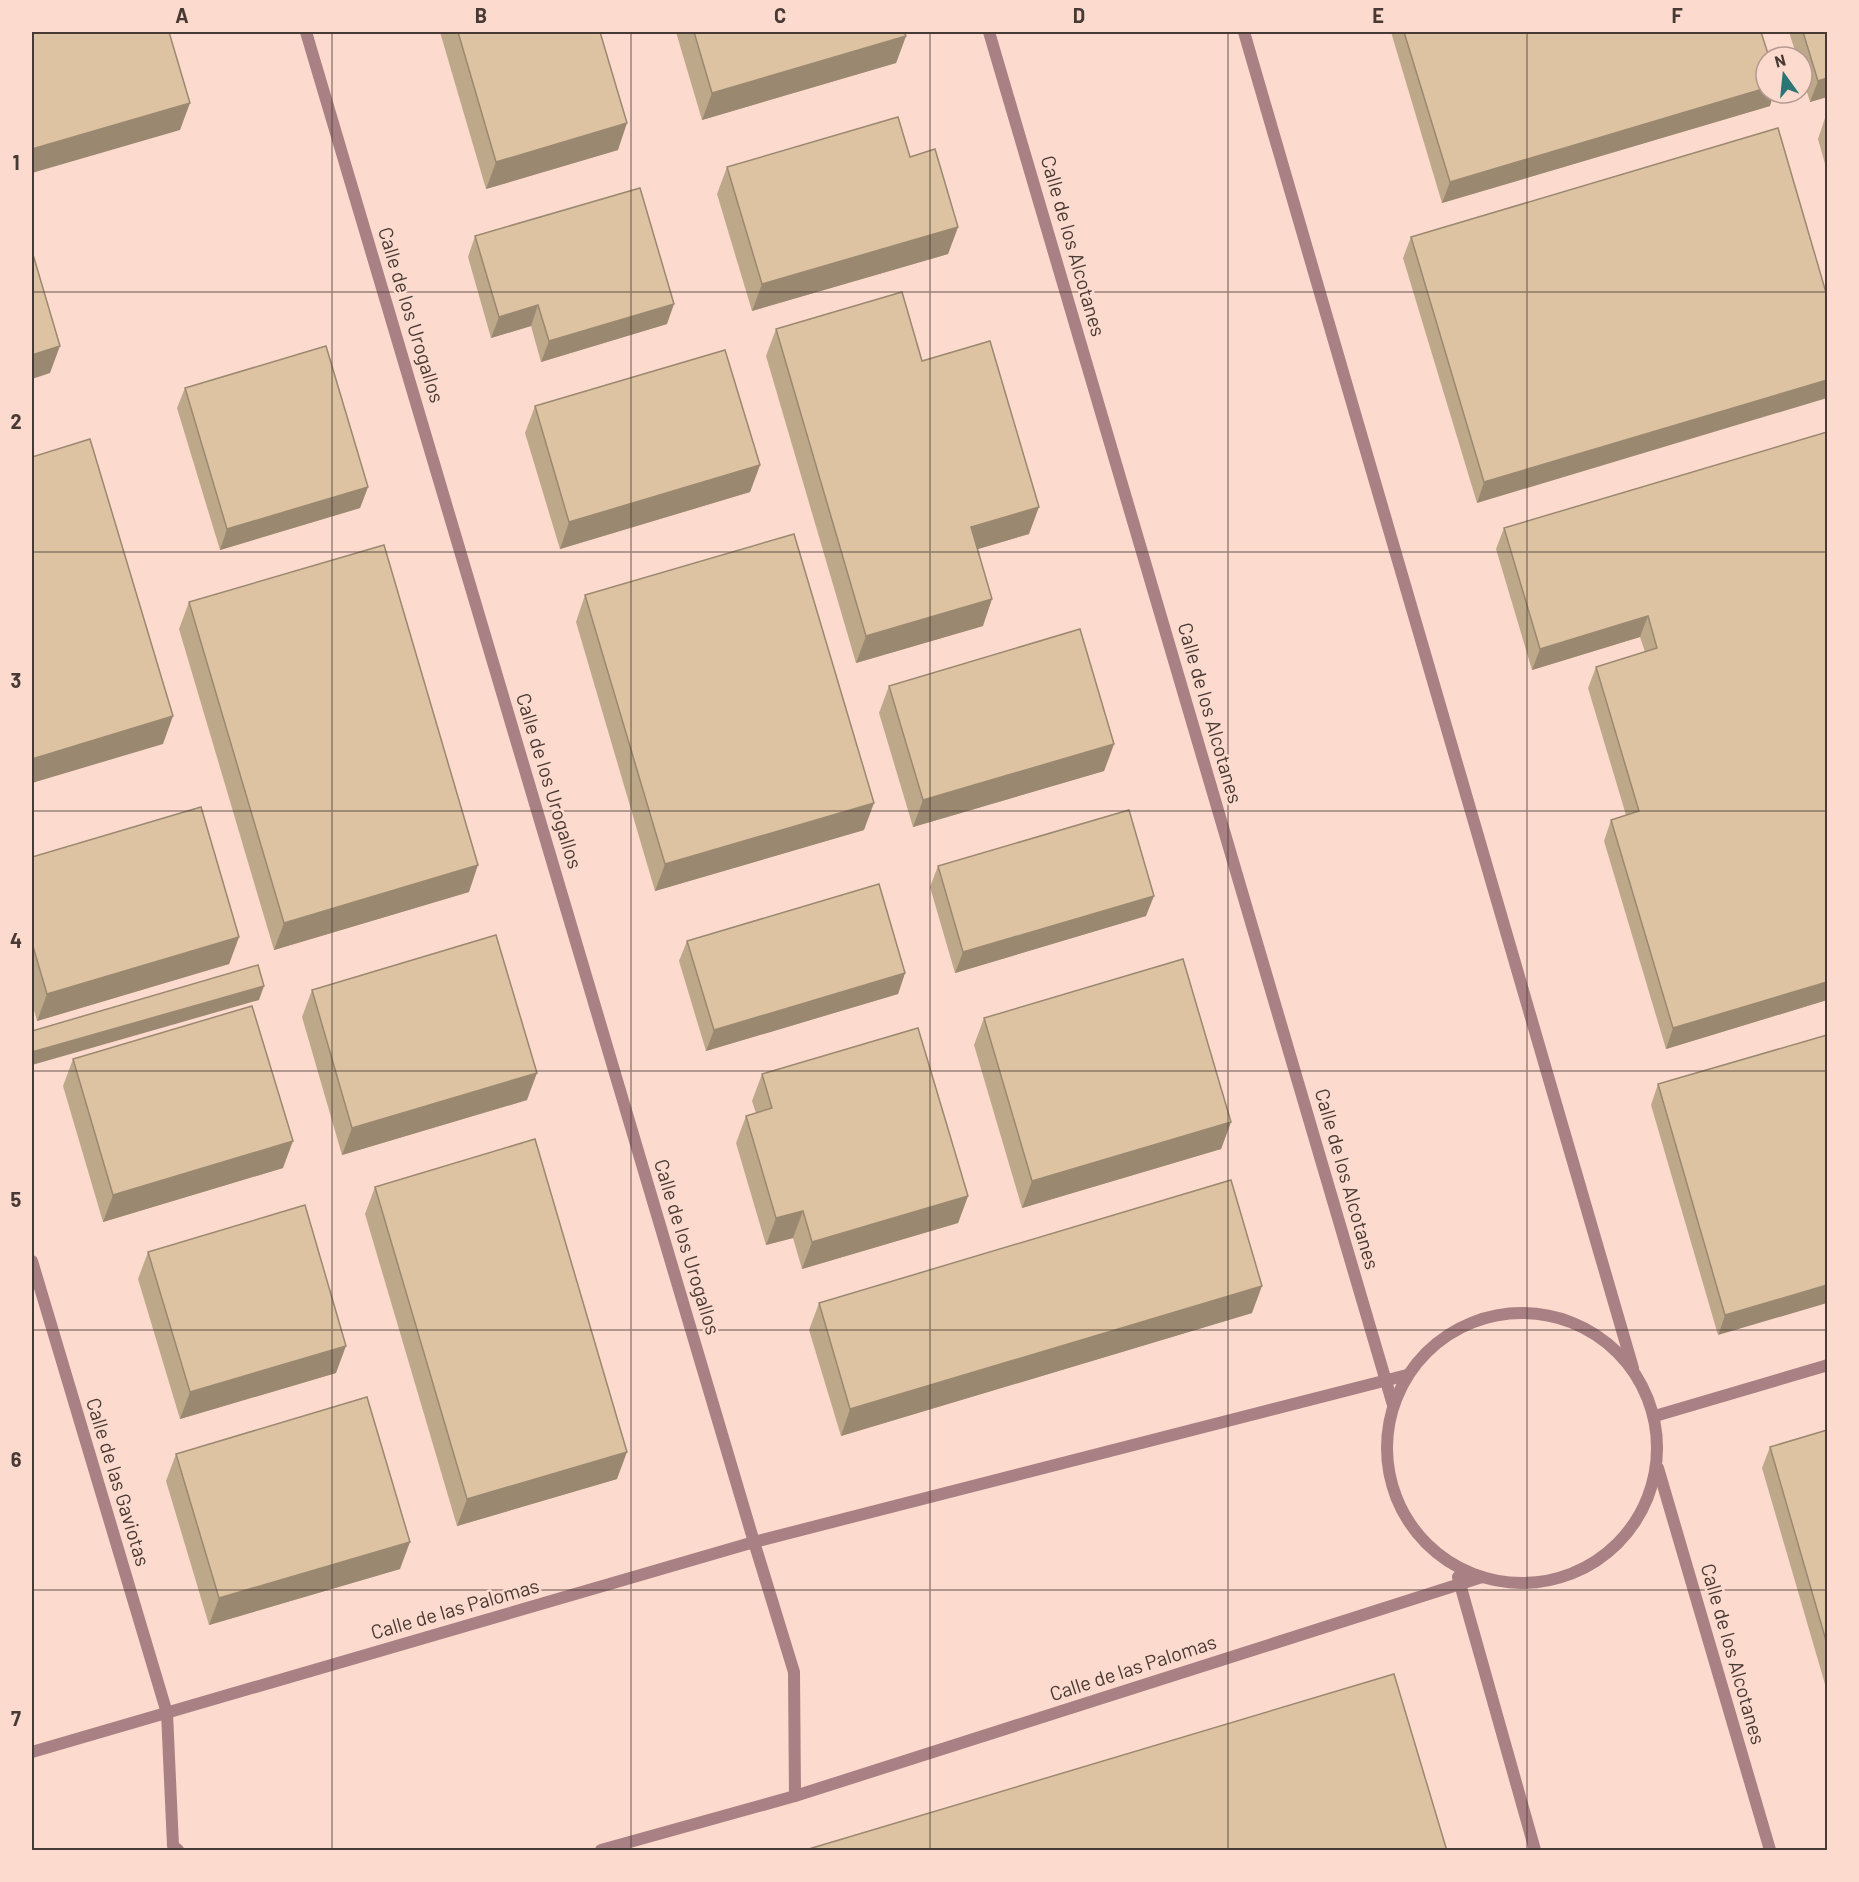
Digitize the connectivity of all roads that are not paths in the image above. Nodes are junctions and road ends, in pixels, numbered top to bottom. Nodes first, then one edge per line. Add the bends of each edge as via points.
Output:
1 (306, 32) edge
2 (989, 32) edge
3 (1244, 32) edge
4 (32, 1261) edge
5 (1827, 1365) edge
6 (1633, 1368) junction
7 (1407, 1375) junction
8 (1386, 1380) junction
9 (1393, 1405) junction
10 (1656, 1416) junction
11 (1658, 1468) junction
12 (754, 1542) junction
13 (1456, 1567) junction
14 (1482, 1577) junction
15 (1460, 1584) junction
16 (167, 1713) junction
17 (32, 1752) edge
18 (795, 1796) junction
19 (178, 1851) edge
20 (601, 1851) edge
21 (1535, 1851) edge
22 (1770, 1851) edge

1 - 12 street, Calle de los Urogallos
2 - 8 street, Calle de los Alcotanes
3 - 6 street
4 - 16 street, Calle de las Gaviotas
5 - 10 street
6 - 7 street via 1595,1332 1545,1314 1492,1315 1443,1337
6 - 10 street
7 - 8 street, Calle de las Palomas
7 - 9 street
8 - 9 street, Calle de los Alcotanes
8 - 12 street, Calle de las Palomas
9 - 13 street via 1387,1426 1390,1482 1414,1531
10 - 11 street
11 - 14 street via 1640,1517 1605,1556 1558,1580 1505,1583
11 - 22 street, Calle de los Alcotanes
12 - 16 street, Calle de las Palomas
12 - 18 street via 794,1671
13 - 14 street
13 - 15 street
14 - 15 street, Calle de las Palomas
15 - 18 street, Calle de las Palomas
15 - 21 street
16 - 17 street, Calle de las Palomas
16 - 19 street via 173,1846
18 - 20 street, Calle de las Palomas

